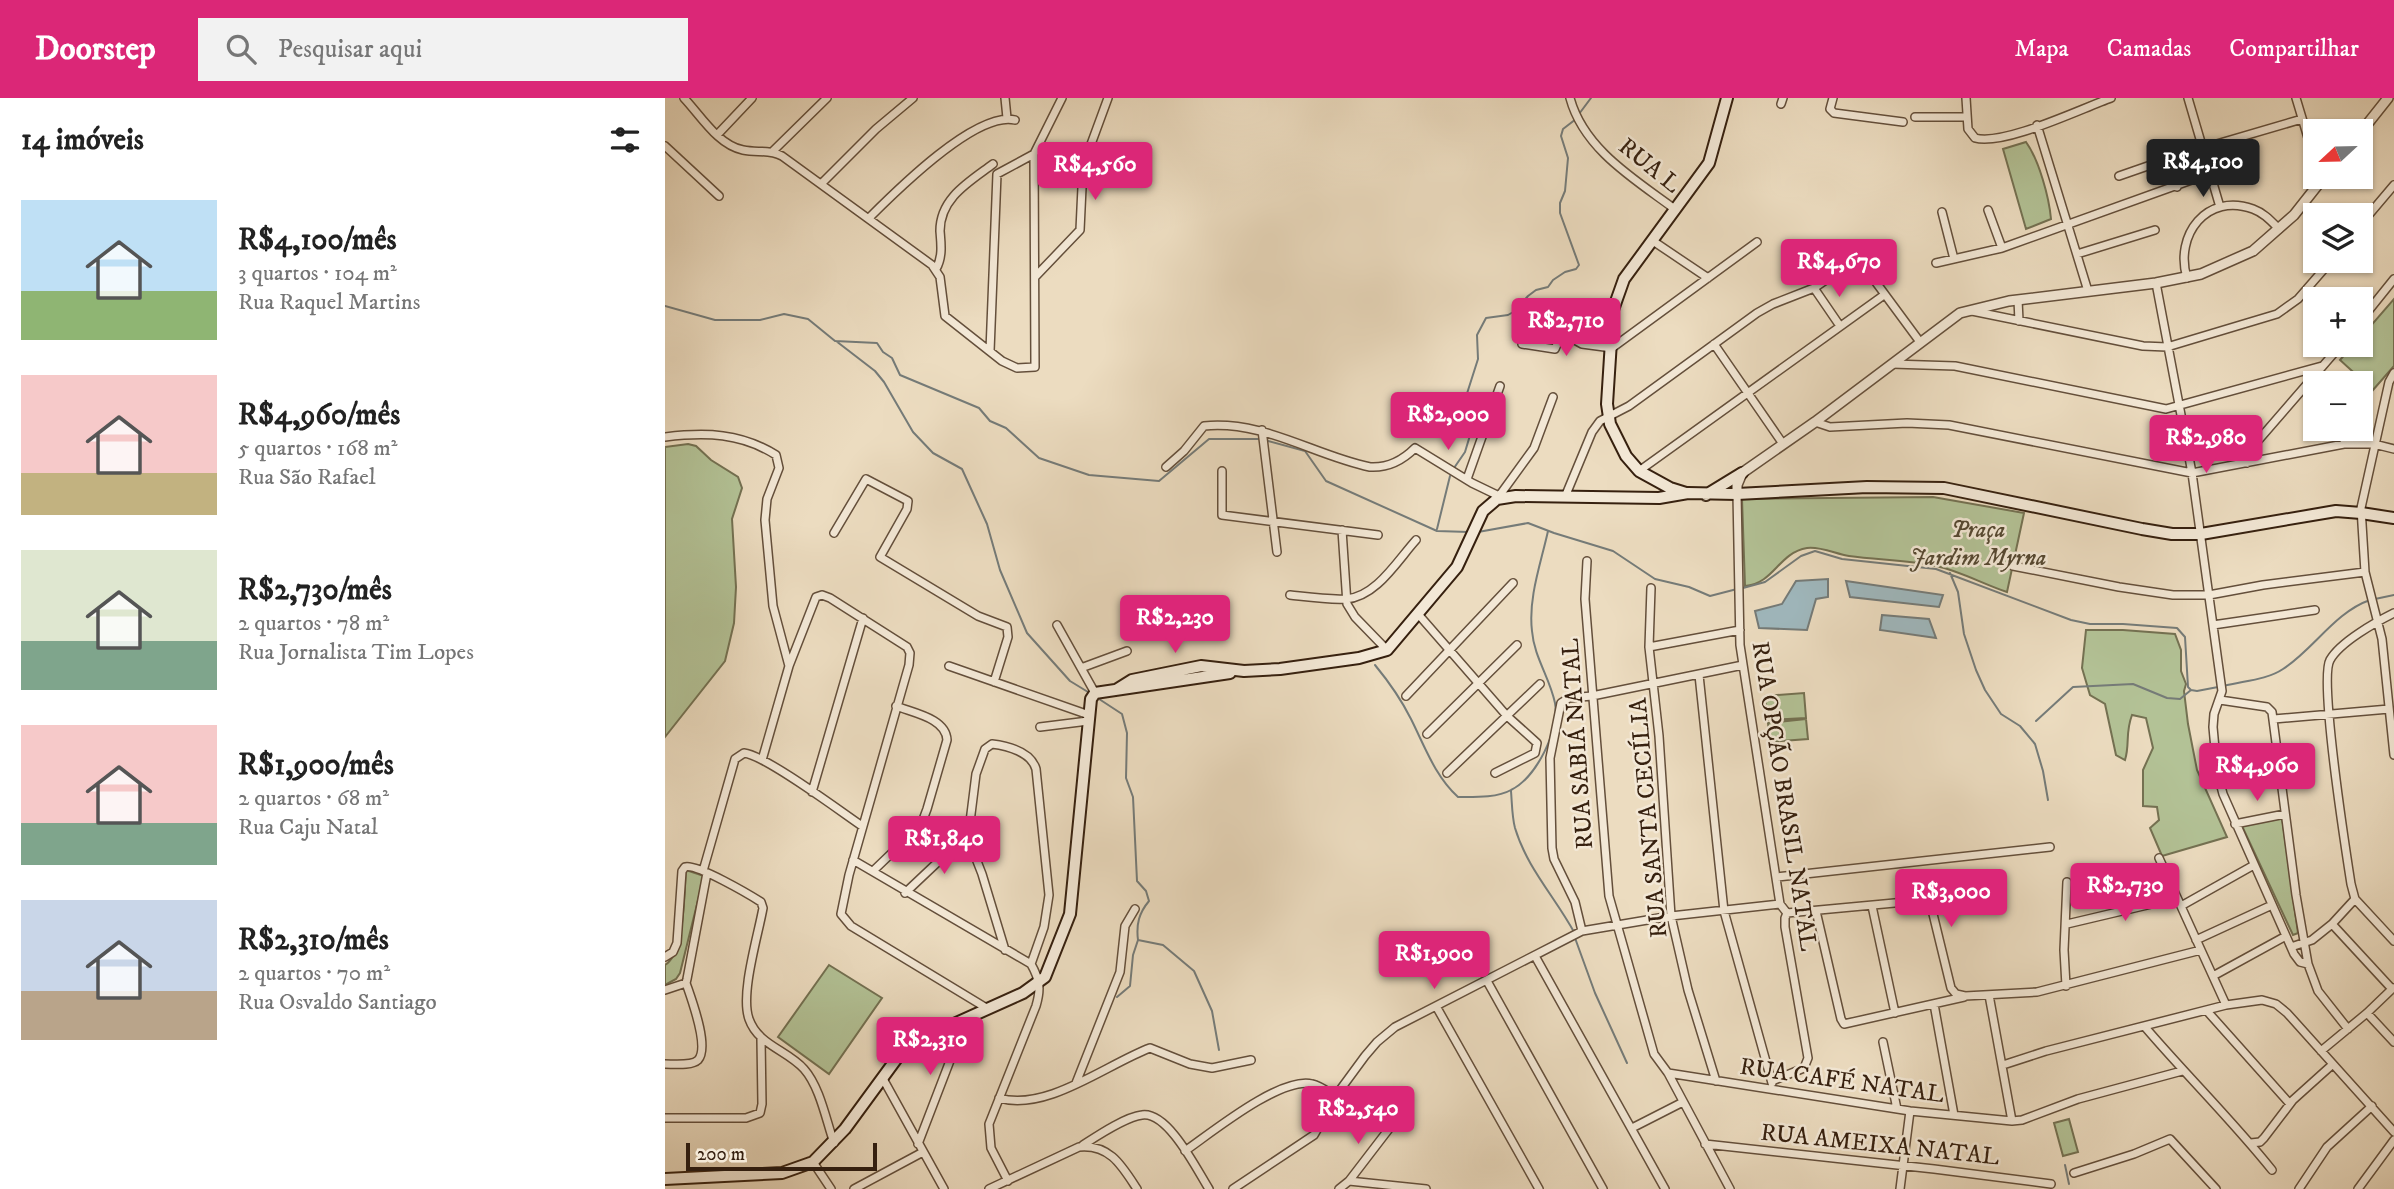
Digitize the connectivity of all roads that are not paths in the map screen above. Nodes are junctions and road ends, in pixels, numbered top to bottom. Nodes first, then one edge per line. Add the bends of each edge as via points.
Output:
1 (684, 98) edge
2 (752, 98) edge
3 (827, 98) edge
4 (913, 98) edge
5 (1005, 98) edge
6 (1062, 98) edge
7 (1108, 98) edge
8 (1570, 98) edge
9 (1727, 98) edge
10 (1833, 98) edge
11 (1966, 98) edge
12 (2111, 98) edge
13 (2188, 98) edge
14 (2296, 98) edge
15 (2388, 98) edge
16 (1915, 117) dead end
17 (1966, 117) junction
18 (2302, 119) junction
19 (2371, 119) edge
20 (1903, 122) dead end
21 (2303, 122) edge
22 (2037, 125) junction
23 (717, 135) junction
24 (665, 146) edge
25 (2203, 148) junction
26 (773, 151) junction
27 (1034, 154) junction
28 (993, 164) dead end
29 (2211, 173) junction
30 (2119, 176) dead end
31 (821, 184) junction
32 (2394, 185) edge
33 (2177, 187) junction
34 (2314, 189) edge
35 (719, 196) dead end
36 (2220, 207) junction
37 (1988, 209) dead end
38 (2373, 210) edge
39 (1676, 211) junction
40 (1942, 212) dead end
41 (870, 217) junction
42 (2068, 225) junction
43 (2279, 229) junction
44 (2155, 230) dead end
45 (1653, 241) junction
46 (1757, 242) dead end
47 (2002, 248) junction
48 (2077, 254) junction
49 (1954, 259) junction
50 (1936, 263) dead end
51 (936, 269) junction
52 (2321, 273) edge
53 (1035, 278) junction
54 (1709, 278) junction
55 (2187, 278) junction
56 (2394, 279) edge
57 (2155, 283) junction
58 (1814, 288) junction
59 (2088, 291) junction
60 (1884, 295) junction
61 (2018, 300) junction
62 (2373, 305) edge
63 (1968, 310) junction
64 (2019, 321) junction
65 (1840, 326) junction
66 (1920, 342) junction
67 (1522, 344) dead end
68 (1714, 344) junction
69 (2167, 347) junction
70 (1612, 348) junction
71 (990, 351) junction
72 (2330, 357) edge
73 (1891, 364) junction
74 (2322, 366) junction
75 (2394, 373) edge
76 (1500, 386) dead end
77 (2391, 391) edge
78 (1748, 392) junction
79 (1553, 397) dead end
80 (2179, 406) junction
81 (1608, 416) junction
82 (1815, 422) junction
83 (665, 437) edge
84 (1263, 437) junction
85 (2344, 441) edge
86 (1783, 444) junction
87 (2344, 444) junction
88 (2374, 444) junction
89 (2394, 449) edge
90 (2247, 463) junction
91 (1166, 467) dead end
92 (1222, 471) dead end
93 (1639, 471) junction
94 (1742, 473) junction
95 (2192, 473) junction
96 (1467, 480) junction
97 (1688, 493) junction
98 (1737, 494) junction
99 (1706, 495) junction
100 (1565, 497) junction
101 (1498, 498) junction
102 (2361, 513) junction
103 (2394, 518) edge
104 (1274, 522) junction
105 (1342, 530) junction
106 (834, 533) dead end
107 (2201, 534) junction
108 (1378, 535) dead end
109 (1416, 540) dead end
110 (1277, 552) dead end
111 (1587, 561) dead end
112 (2013, 566) dead end
113 (2365, 572) junction
114 (1513, 583) dead end
115 (1651, 588) dead end
116 (1290, 595) dead end
117 (2209, 595) junction
118 (1346, 599) junction
119 (2315, 610) dead end
120 (2394, 613) edge
121 (1418, 614) junction
122 (863, 618) junction
123 (2378, 621) junction
124 (1057, 625) dead end
125 (2213, 625) junction
126 (1739, 630) junction
127 (1517, 645) dead end
128 (1649, 647) junction
129 (1387, 650) junction
130 (1449, 650) junction
131 (1127, 651) dead end
132 (1743, 665) junction
133 (789, 666) junction
134 (949, 666) dead end
135 (1081, 668) junction
136 (1699, 675) junction
137 (994, 682) junction
138 (1654, 682) junction
139 (1478, 683) junction
140 (1540, 684) dead end
141 (1093, 695) junction
142 (1592, 695) junction
143 (1406, 696) dead end
144 (2220, 700) junction
145 (896, 706) junction
146 (2389, 709) junction
147 (2329, 714) junction
148 (1507, 716) junction
149 (1089, 718) junction
150 (2274, 719) junction
151 (1040, 727) dead end
152 (1427, 734) dead end
153 (2394, 755) edge
154 (762, 760) junction
155 (1447, 773) dead end
156 (1495, 773) dead end
157 (812, 792) junction
158 (2285, 814) junction
159 (2235, 824) junction
160 (862, 826) junction
161 (968, 838) junction
162 (2050, 846) dead end
163 (2159, 858) dead end
164 (853, 860) junction
165 (2255, 864) junction
166 (873, 871) junction
167 (705, 872) junction
168 (1777, 877) junction
169 (2067, 882) dead end
170 (905, 892) junction
171 (2177, 898) junction
172 (2355, 899) junction
173 (1780, 904) junction
174 (2272, 905) junction
175 (1872, 906) junction
176 (2181, 906) junction
177 (1135, 909) dead end
178 (1724, 911) junction
179 (1816, 911) junction
180 (1787, 913) junction
181 (1671, 916) junction
182 (1615, 924) junction
183 (2067, 924) junction
184 (2332, 924) junction
185 (1579, 932) junction
186 (2286, 936) junction
187 (2196, 940) junction
188 (2394, 941) edge
189 (2305, 943) junction
190 (2291, 947) junction
191 (1005, 950) junction
192 (2201, 950) junction
193 (1535, 956) junction
194 (665, 957) edge
195 (1031, 964) junction
196 (2308, 964) junction
197 (2213, 976) junction
198 (1487, 981) junction
199 (1040, 982) junction
200 (685, 983) junction
201 (2066, 986) junction
202 (2393, 988) edge
203 (665, 990) edge
204 (1989, 995) junction
205 (1965, 996) junction
206 (1934, 1004) junction
207 (2226, 1005) junction
208 (1436, 1006) junction
209 (988, 1009) junction
210 (2207, 1011) junction
211 (1895, 1013) junction
212 (2367, 1013) junction
213 (966, 1019) junction
214 (2162, 1023) junction
215 (2145, 1027) junction
216 (2348, 1029) junction
217 (761, 1039) junction
218 (2156, 1039) junction
219 (1883, 1042) dead end
220 (2394, 1042) edge
221 (2321, 1051) junction
222 (1251, 1060) dead end
223 (665, 1064) edge
224 (2333, 1064) junction
225 (2003, 1065) junction
226 (2182, 1071) junction
227 (1668, 1073) junction
228 (882, 1077) junction
229 (1716, 1081) junction
230 (1772, 1081) junction
231 (1076, 1083) junction
232 (1770, 1090) junction
233 (1336, 1097) junction
234 (999, 1098) junction
235 (1683, 1102) junction
236 (2291, 1104) junction
237 (2372, 1106) junction
238 (1897, 1109) junction
239 (1910, 1111) junction
240 (1954, 1115) junction
241 (665, 1118) edge
242 (1395, 1121) dead end
243 (2011, 1121) junction
244 (1632, 1128) junction
245 (2394, 1132) edge
246 (2394, 1140) edge
247 (834, 1143) junction
248 (2251, 1143) junction
249 (918, 1144) junction
250 (1705, 1144) junction
251 (1079, 1147) junction
252 (1185, 1151) junction
253 (923, 1152) junction
254 (813, 1162) junction
255 (1902, 1166) junction
256 (2272, 1170) dead end
257 (2074, 1174) dead end
258 (665, 1179) edge
259 (870, 1181) junction
260 (1008, 1181) junction
261 (1349, 1181) junction
262 (2051, 1184) dead end
263 (942, 1186) edge
264 (1134, 1188) edge
265 (831, 1189) edge
266 (854, 1189) edge
267 (874, 1189) edge
268 (952, 1189) edge
269 (989, 1189) edge
270 (1209, 1189) edge
271 (1233, 1189) edge
272 (1339, 1189) edge
273 (1426, 1189) edge
274 (1539, 1189) edge
275 (1602, 1189) edge
276 (1665, 1189) edge
277 (1730, 1189) edge
278 (1900, 1189) edge
279 (2215, 1189) edge
280 (2299, 1189) edge
281 (2358, 1189) edge

1 - 23 street
2 - 23 street
3 - 26 street
4 - 31 street
5 - 41 street via 1011,119 950,145
6 - 27 street
7 - 53 street via 1083,166 1080,230
8 - 39 street, RUA L via 1577,118 1607,157
9 - 39 main road via 1709,163
10 - 20 street via 1830,109 1839,115
11 - 17 street
12 - 22 street
13 - 25 street
14 - 18 street
15 - 19 street
16 - 17 street
17 - 22 street via 1971,135 1987,140
18 - 21 street
18 - 25 street
22 - 42 street
23 - 26 street via 742,150
24 - 35 street
25 - 29 street
26 - 31 street
27 - 53 street
27 - 71 street via 997,174
28 - 51 street via 949,200 941,216 941,260
29 - 33 street
29 - 36 street
30 - 33 street via 2165,160
31 - 41 street
32 - 38 street
33 - 42 street
34 - 43 street
36 - 43 street via 2255,210
36 - 55 street via 2189,232 2183,260
37 - 47 street
39 - 45 main road
40 - 49 street
41 - 51 street
42 - 47 street
42 - 48 street
43 - 55 street via 2253,251
44 - 48 street
45 - 54 street
45 - 70 main road via 1617,296
46 - 54 street
47 - 49 street
48 - 59 street
49 - 50 street
51 - 71 street via 945,316
52 - 69 street via 2277,314
53 - 71 street via 1035,367 1017,368
54 - 70 street
55 - 57 street
56 - 62 street
57 - 59 street
57 - 69 street
58 - 60 street via 1858,258
58 - 65 street
58 - 68 street via 1757,313
59 - 61 street
60 - 65 street
60 - 66 street
61 - 63 street
61 - 64 street
63 - 64 street
63 - 66 street
64 - 69 street
65 - 78 street
66 - 73 street
67 - 70 street via 1555,349 1562,333 1582,344
68 - 78 street
68 - 81 street
69 - 80 street
70 - 81 main road
72 - 74 street
73 - 80 street via 1955,366 2166,409
73 - 82 street
74 - 80 street
74 - 90 street via 2256,443
75 - 77 street
76 - 96 street
77 - 88 street
78 - 86 street
78 - 93 street
79 - 101 street via 1534,448
80 - 95 street
81 - 93 main road via 1615,437
81 - 100 street via 1592,432
82 - 86 street
82 - 95 street via 1830,427 1949,425
83 - 133 street via 736,436 776,455 779,468 767,499 765,520 773,606
84 - 91 street via 1235,425 1204,426
84 - 96 street via 1370,467 1406,457 1415,448
84 - 104 street
85 - 87 street
86 - 94 street
87 - 88 street
87 - 90 street
88 - 89 street
88 - 102 street
90 - 95 street
92 - 104 street via 1221,515
93 - 97 main road
94 - 98 street
94 - 99 main road
95 - 107 street
96 - 101 street
97 - 99 main road
97 - 100 main road via 1659,498
98 - 99 main road
98 - 107 main road via 1944,488 2142,529
98 - 126 street, RUA OPÇÃO BRASIL NATAL
100 - 101 main road
101 - 121 main road via 1477,519 1457,568
102 - 103 main road
102 - 107 main road via 2305,515
102 - 113 street
104 - 105 street
104 - 110 street
105 - 108 street
105 - 118 street
106 - 137 street via 866,479 908,501 880,558 978,616 1007,627
107 - 117 street
109 - 118 street via 1375,586
111 - 142 street, RUA SABIÁ NATAL
112 - 117 street via 2153,593
113 - 117 street
113 - 123 street
114 - 130 street
115 - 128 street, RUA SANTA CECÍLIA
116 - 118 street
117 - 125 street
118 - 129 street via 1350,611
119 - 125 street
120 - 123 street
121 - 129 main road
121 - 130 street
122 - 133 street via 825,596 816,597
122 - 145 street via 909,650
122 - 157 street
123 - 146 street
123 - 147 street via 2332,657 2327,668
124 - 135 street
125 - 144 street via 2223,691
126 - 128 street
126 - 132 street, RUA OPÇÃO BRASIL NATAL
127 - 139 street
128 - 138 street, RUA SANTA CECÍLIA
129 - 141 main road via 1280,669 1201,666 1132,680 1116,690
130 - 139 street
130 - 143 street
131 - 135 street
132 - 136 street
132 - 168 street, RUA OPÇÃO BRASIL NATAL
133 - 154 street
134 - 137 street
135 - 141 street
136 - 138 street
136 - 178 street
137 - 149 street
138 - 142 street
138 - 181 street, RUA SANTA CECÍLIA
139 - 148 street
139 - 152 street
140 - 148 street
141 - 149 main road
142 - 182 street, RUA SABIÁ NATAL via 1605,865
142 - 185 street via 1561,703 1550,758 1554,859 1575,902
144 - 150 street via 2267,707
144 - 159 street via 2213,727 2217,771
145 - 160 street
145 - 166 street via 940,724 947,740 921,825
146 - 147 street
146 - 153 street
147 - 150 street
147 - 172 street
148 - 155 street
148 - 156 street via 1535,741 1537,749
149 - 151 street
149 - 199 main road via 1070,915
150 - 158 street
154 - 157 street
154 - 167 street via 748,753 735,759
157 - 160 street
158 - 159 street
158 - 189 street
159 - 165 street
160 - 164 street
161 - 170 street
161 - 191 street
161 - 195 street via 973,787 985,748 994,744 1030,758 1039,789 1049,885 1044,927
162 - 168 street
163 - 171 street
164 - 166 street
164 - 209 street via 841,909 846,922
165 - 174 street
165 - 176 street
166 - 170 street
167 - 194 street via 688,867 682,871 677,943
167 - 200 street
167 - 217 street via 763,905 746,1000 748,1018
168 - 173 street, RUA OPÇÃO BRASIL NATAL
169 - 183 street
170 - 191 street
171 - 176 street
171 - 183 street
172 - 184 street
172 - 188 street
173 - 178 street
173 - 180 street, RUA OPÇÃO BRASIL NATAL
174 - 186 street
174 - 187 street
175 - 179 street
175 - 205 street via 1916,901 1930,906 1951,988
175 - 211 street
176 - 187 street
177 - 231 street via 1125,926 1120,972
178 - 181 street
178 - 230 street
179 - 180 street
179 - 211 street via 1841,1019 1845,1024
180 - 230 street, RUA OPÇÃO BRASIL NATAL via 1785,927 1807,1064
181 - 182 street
181 - 229 street, RUA SANTA CECÍLIA
182 - 185 street
182 - 227 street, RUA SABIÁ NATAL via 1650,1045
183 - 201 street
184 - 189 street
184 - 202 street
185 - 193 street
186 - 190 street
186 - 197 street
187 - 192 street
189 - 190 street
189 - 196 street
190 - 196 street via 2297,958
191 - 195 street
192 - 197 street
192 - 201 street
193 - 198 street
193 - 244 street
195 - 199 street
196 - 216 street via 2318,991
197 - 207 street
198 - 208 street
198 - 275 street
199 - 209 main road
199 - 234 street via 1036,1006
200 - 203 street
200 - 223 street via 702,1051 697,1061
201 - 204 street
202 - 212 street
204 - 205 street
204 - 225 street
205 - 206 street
206 - 211 street
206 - 240 street
207 - 210 street
207 - 221 street via 2262,1000 2276,1004
208 - 233 street via 1377,1041
208 - 274 street
209 - 213 main road
210 - 214 street
210 - 236 street
212 - 216 street
212 - 220 street
213 - 228 main road via 910,1046
213 - 249 street
214 - 215 street
214 - 218 street
215 - 218 street
215 - 225 street
216 - 221 street
217 - 241 street via 760,1113 746,1118
217 - 247 street via 808,1074
218 - 226 street
219 - 238 street
221 - 224 street
222 - 231 street via 1212,1068 1150,1048
224 - 236 street
224 - 237 street
225 - 243 street
226 - 243 street
226 - 248 street
227 - 229 street, RUA CAFÉ NATAL
227 - 235 street, RUA SABIÁ NATAL
228 - 247 main road
228 - 249 street
229 - 232 street, RUA CAFÉ NATAL
230 - 232 street
231 - 234 street via 1038,1098
232 - 238 street, RUA CAFÉ NATAL
233 - 252 street via 1311,1083 1282,1088
233 - 271 street via 1314,1135
234 - 260 street via 989,1124 989,1140
235 - 244 street
235 - 250 street, RUA SABIÁ NATAL
236 - 248 street via 2260,1142
237 - 245 street
237 - 280 street via 2327,1147
238 - 239 street, RUA CAFÉ NATAL
239 - 240 street, RUA CAFÉ NATAL
239 - 255 street
240 - 243 street, RUA CAFÉ NATAL
242 - 261 street
244 - 276 street
246 - 281 street
247 - 254 main road
248 - 256 street
249 - 253 street
250 - 255 street, RUA AMEIXA NATAL
250 - 277 street, RUA SABIÁ NATAL
251 - 252 street via 1146,1115 1167,1126
251 - 260 street
251 - 264 street via 1111,1154
252 - 270 street
253 - 259 street
253 - 263 street
254 - 258 main road via 782,1173
254 - 265 street
255 - 262 street, RUA AMEIXA NATAL
255 - 278 street
257 - 279 street via 2170,1139
259 - 266 street
259 - 267 street
260 - 269 street
261 - 272 street
261 - 273 street
263 - 268 street

